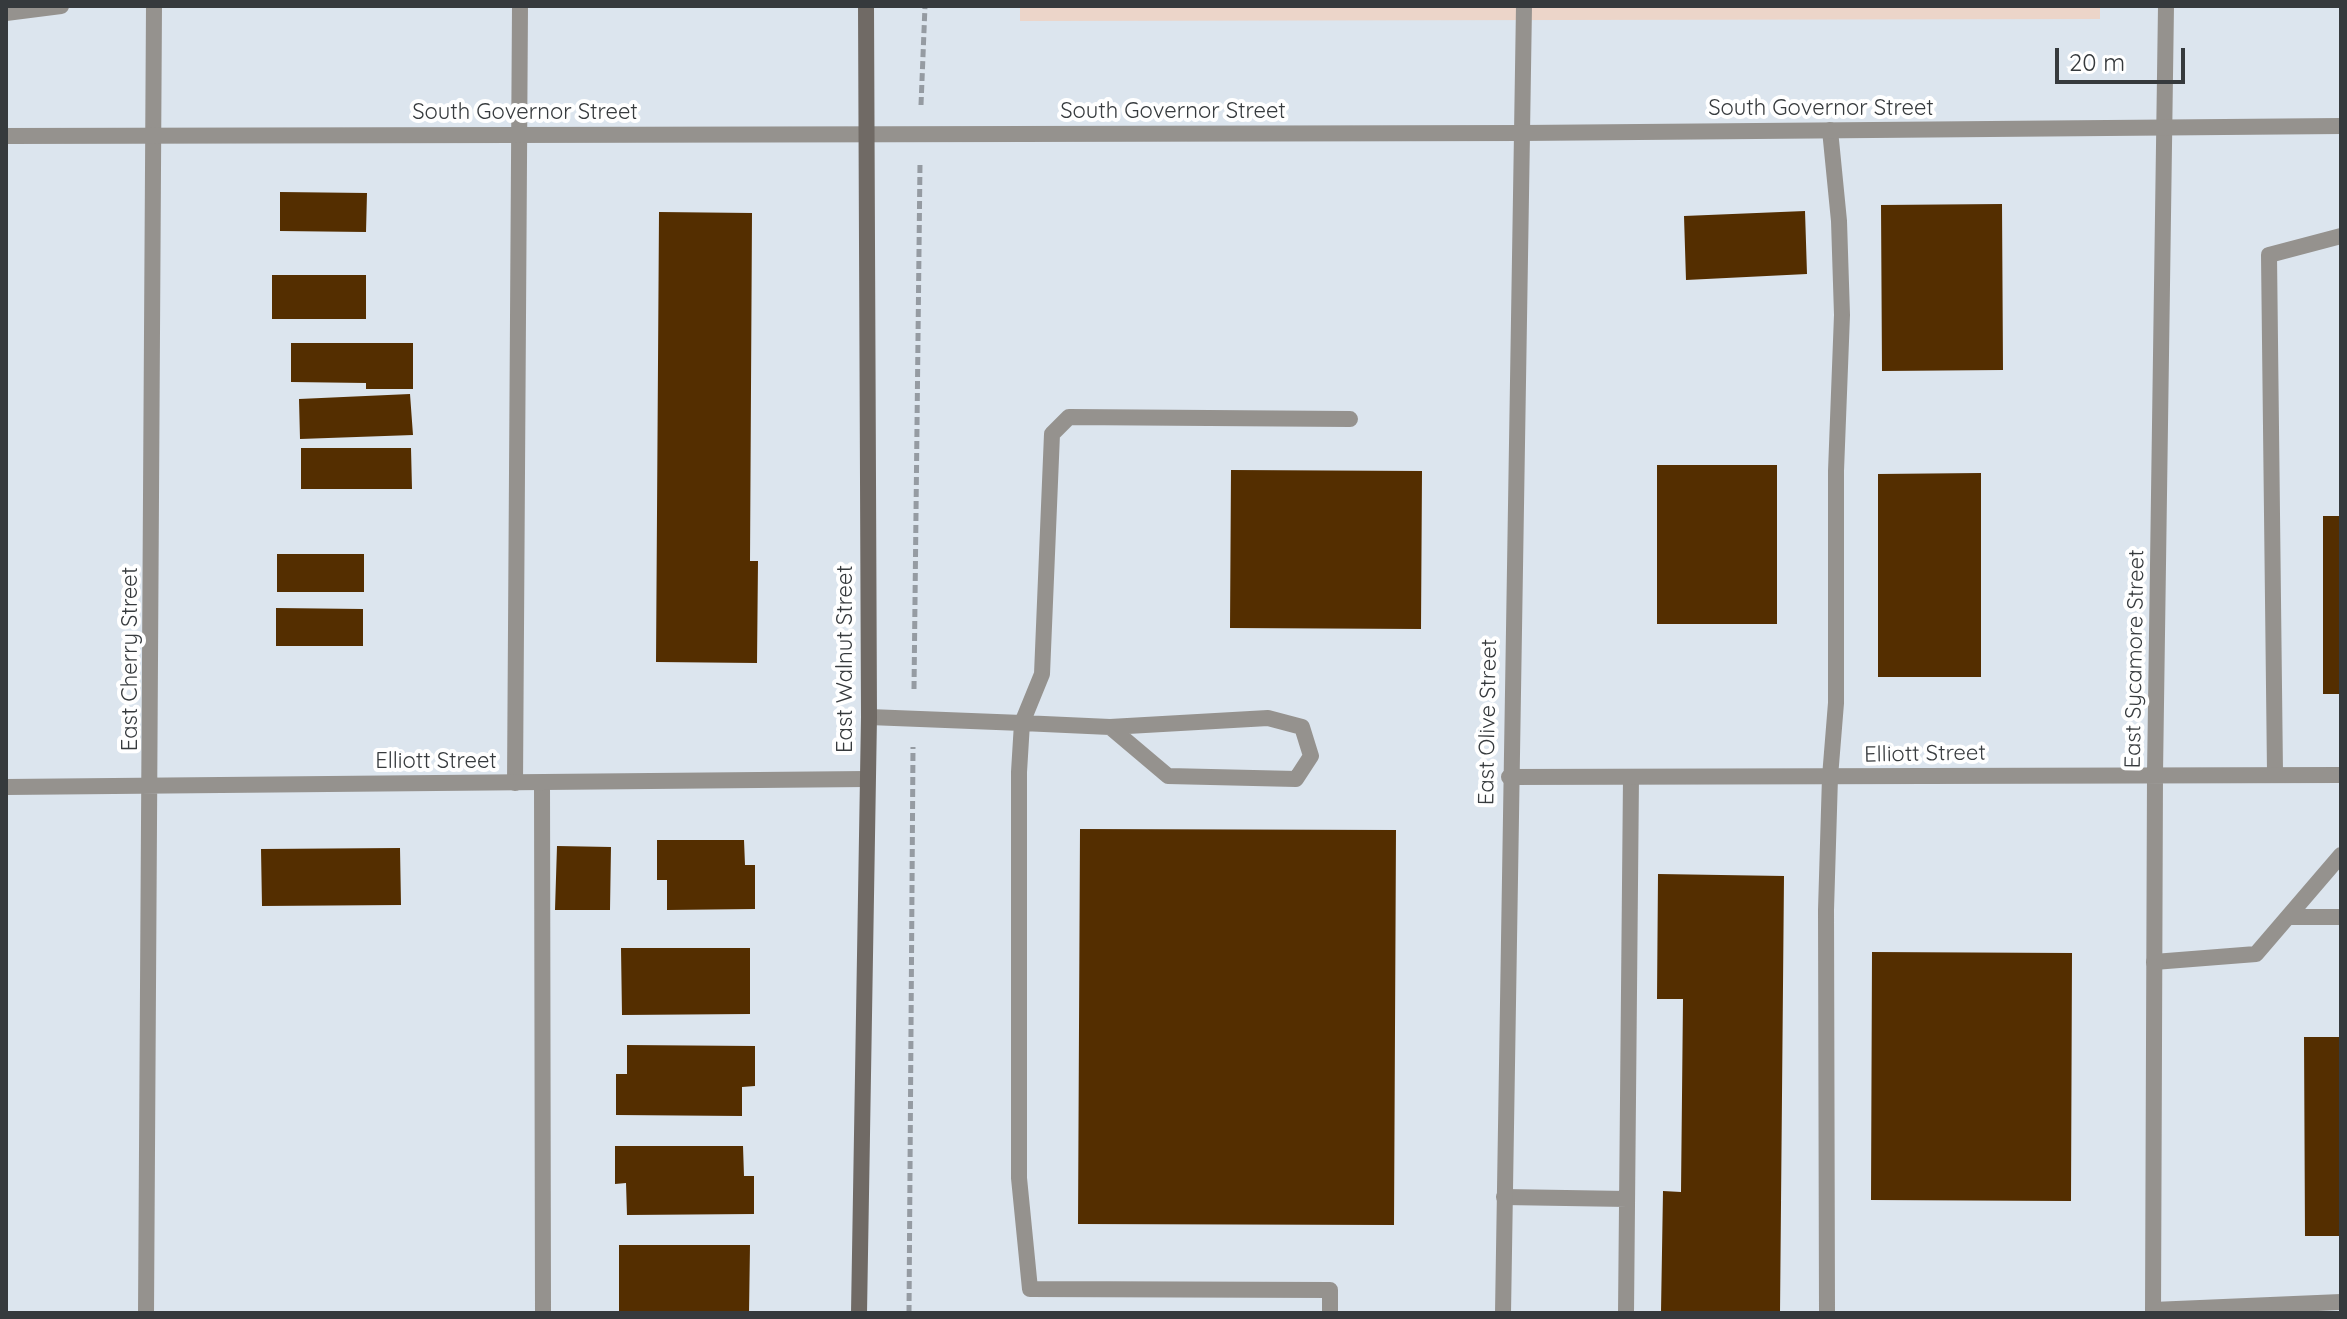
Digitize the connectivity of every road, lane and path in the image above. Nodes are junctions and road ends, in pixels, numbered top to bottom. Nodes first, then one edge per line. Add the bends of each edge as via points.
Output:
1 (61, 6) edge
2 (154, 6) edge
3 (520, 6) edge
4 (866, 6) edge
5 (925, 6) edge
6 (1524, 6) edge
7 (2166, 6) edge
8 (6, 13) edge
9 (2341, 126) edge
10 (2164, 128) junction
11 (1830, 130) junction
12 (865, 133) junction
13 (920, 133) junction
14 (1522, 133) junction
15 (518, 134) junction
16 (6, 136) edge
17 (155, 136) junction
18 (2341, 236) edge
19 (1350, 419) dead end
20 (869, 717) junction
21 (913, 719) junction
22 (1022, 723) junction
23 (1110, 727) junction
24 (2155, 773) junction
25 (2275, 773) junction
26 (2341, 775) edge
27 (1509, 777) junction
28 (1631, 777) junction
29 (1830, 777) junction
30 (866, 779) junction
31 (151, 783) junction
32 (515, 783) junction
33 (542, 783) junction
34 (6, 787) edge
35 (2341, 855) edge
36 (2288, 917) junction
37 (2341, 917) edge
38 (2154, 962) junction
39 (1504, 1197) junction
40 (1627, 1199) junction
41 (2341, 1302) edge
42 (2153, 1311) edge
43 (146, 1313) edge
44 (543, 1313) edge
45 (859, 1313) edge
46 (909, 1313) edge
47 (1330, 1313) edge
48 (1503, 1313) edge
49 (1626, 1313) edge
50 (1827, 1313) edge

1 - 8 street
2 - 17 street, East Cherry Street
3 - 15 street
4 - 12 main road, East Walnut Street
5 - 13 path
6 - 14 street, East Olive Street
7 - 10 street, East Sycamore Street
9 - 10 street, South Governor Street
10 - 11 street, South Governor Street
10 - 24 street, East Sycamore Street
11 - 14 street, South Governor Street
11 - 29 street via 1842,315 1836,703
12 - 13 street, South Governor Street
12 - 15 street, South Governor Street
12 - 20 main road, East Walnut Street
13 - 14 street, South Governor Street
13 - 21 path
14 - 27 street, East Olive Street
15 - 17 street, South Governor Street
15 - 32 street
16 - 17 street, South Governor Street
17 - 31 street, East Cherry Street
18 - 25 street via 2269,255
19 - 22 street via 1069,417 1052,434 1042,674
20 - 21 street
20 - 30 main road, East Walnut Street
21 - 22 street
21 - 46 path
22 - 23 street
22 - 47 street via 1019,1178 1030,1289 1330,1290
23 - 23 street via 1168,776 1296,779 1311,756 1302,727 1268,718
24 - 25 street, Elliott Street
24 - 29 street, Elliott Street
24 - 38 street, East Sycamore Street
25 - 26 street, Elliott Street
27 - 28 street, Elliott Street
27 - 39 street, East Olive Street
28 - 29 street, Elliott Street
28 - 40 street
29 - 50 street
30 - 33 street, Elliott Street
30 - 45 main road, East Walnut Street
31 - 32 street, Elliott Street
31 - 34 street, Elliott Street
31 - 43 street, East Cherry Street
32 - 33 street, Elliott Street
33 - 44 street
35 - 36 street
36 - 37 street
36 - 38 street via 2256,954
38 - 42 street, East Sycamore Street
39 - 40 street
39 - 48 street, East Olive Street
40 - 49 street
41 - 42 street

